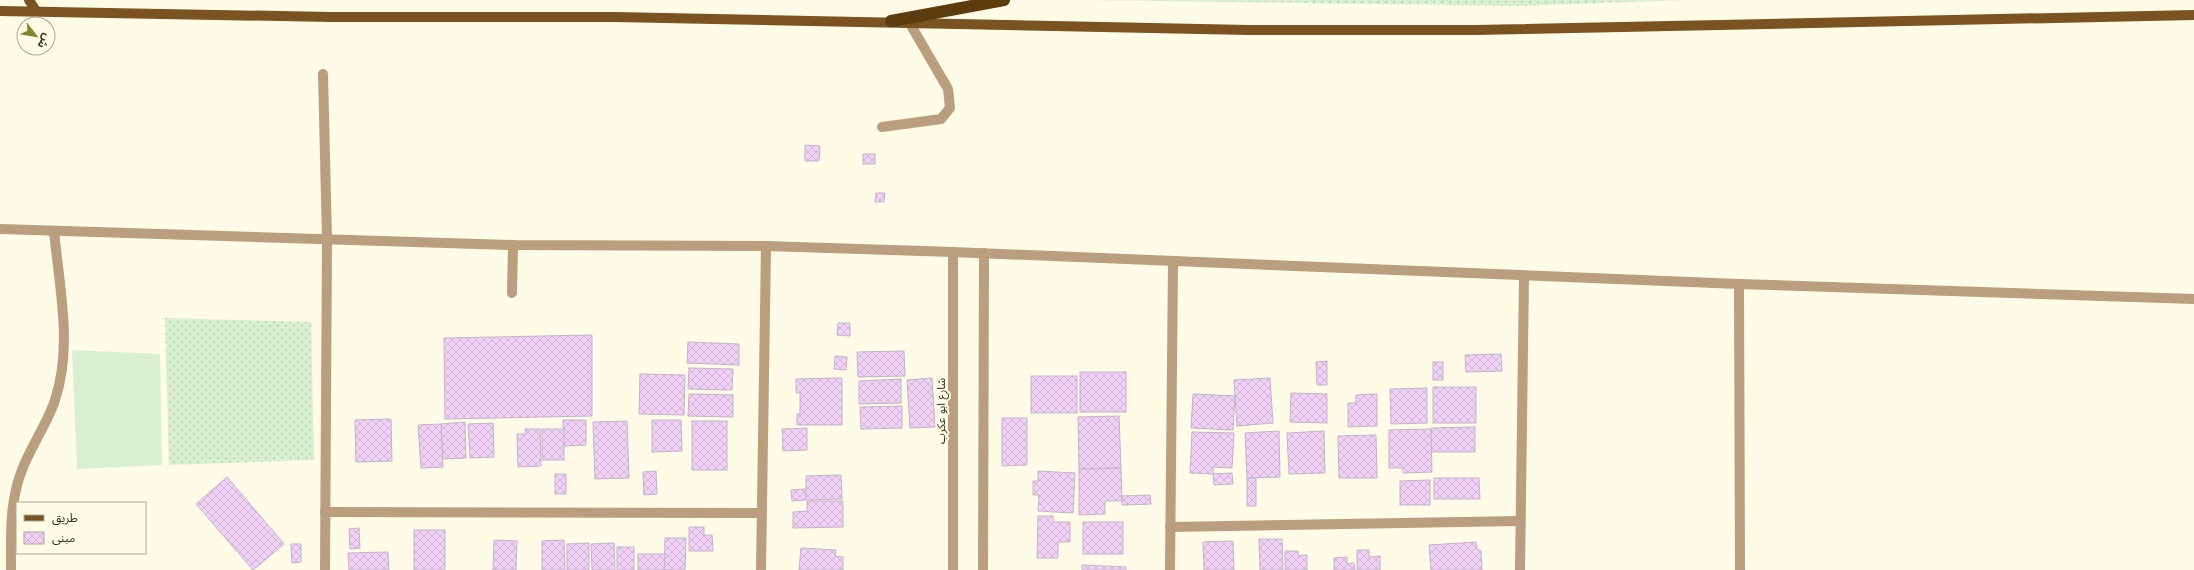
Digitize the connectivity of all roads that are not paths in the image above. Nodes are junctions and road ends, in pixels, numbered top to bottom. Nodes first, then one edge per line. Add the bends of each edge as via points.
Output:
1 (30, 0) edge
2 (1004, 0) edge
3 (0, 11) edge
4 (36, 11) junction
5 (2194, 15) edge
6 (891, 21) junction
7 (909, 22) junction
8 (323, 74) dead end
9 (882, 127) dead end
10 (0, 229) edge
11 (54, 231) junction
12 (327, 240) junction
13 (513, 245) junction
14 (766, 246) junction
15 (953, 252) junction
16 (984, 253) junction
17 (1173, 262) junction
18 (1524, 276) junction
19 (1739, 284) junction
20 (512, 293) dead end
21 (2194, 299) edge
22 (325, 512) junction
23 (0, 513) edge
24 (10, 513) junction
25 (760, 513) junction
26 (1520, 521) junction
27 (1170, 527) junction
28 (11, 570) edge
29 (325, 570) edge
30 (761, 570) edge
31 (953, 570) edge
32 (983, 570) edge
33 (1170, 570) edge
34 (1520, 570) edge
35 (1740, 570) edge

1 - 4 main road
2 - 6 highway
3 - 4 main road
4 - 6 main road via 331,17 614,17
5 - 7 main road via 1475,30 1249,30
6 - 7 main road
7 - 9 street via 948,89 950,108 941,119
8 - 12 street
10 - 11 street
11 - 12 street
11 - 24 street via 64,325 63,362 55,400 23,466
12 - 13 street
12 - 22 street
13 - 14 street
13 - 20 street
14 - 15 street
14 - 25 street
15 - 16 street
15 - 31 street, شارع ابو عكرب
16 - 17 street
16 - 32 street
17 - 18 street
17 - 27 street
18 - 19 street
18 - 26 street
19 - 21 street
19 - 35 street
22 - 25 street
22 - 29 street
23 - 24 street
24 - 28 street
25 - 30 street
26 - 27 street
26 - 34 street
27 - 33 street

